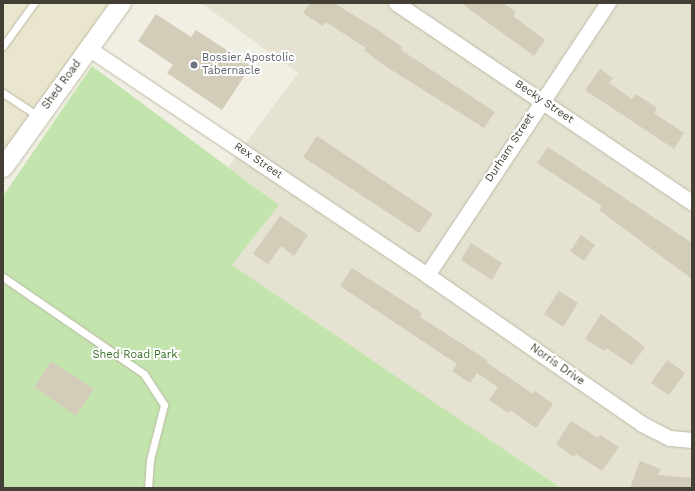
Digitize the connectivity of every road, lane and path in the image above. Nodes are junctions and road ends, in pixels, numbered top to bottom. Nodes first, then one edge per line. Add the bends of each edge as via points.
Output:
1 (34, 3) edge
2 (121, 3) edge
3 (396, 3) edge
4 (608, 3) edge
5 (3, 46) edge
6 (88, 48) junction
7 (3, 93) edge
8 (542, 100) junction
9 (39, 116) junction
10 (3, 167) edge
11 (692, 202) edge
12 (427, 275) junction
13 (3, 277) edge
14 (692, 440) edge
15 (148, 488) edge

1 - 5 lane
2 - 6 street, Shed Road
3 - 8 street, Becky Street
4 - 8 street, Durham Street
6 - 9 street, Shed Road
6 - 12 street, Rex Street
7 - 9 lane
8 - 11 street, Becky Street
8 - 12 street, Durham Street
9 - 10 street, Shed Road
12 - 14 street, Norris Drive via 642,424 670,438
13 - 15 lane via 144,374 164,405 150,460

